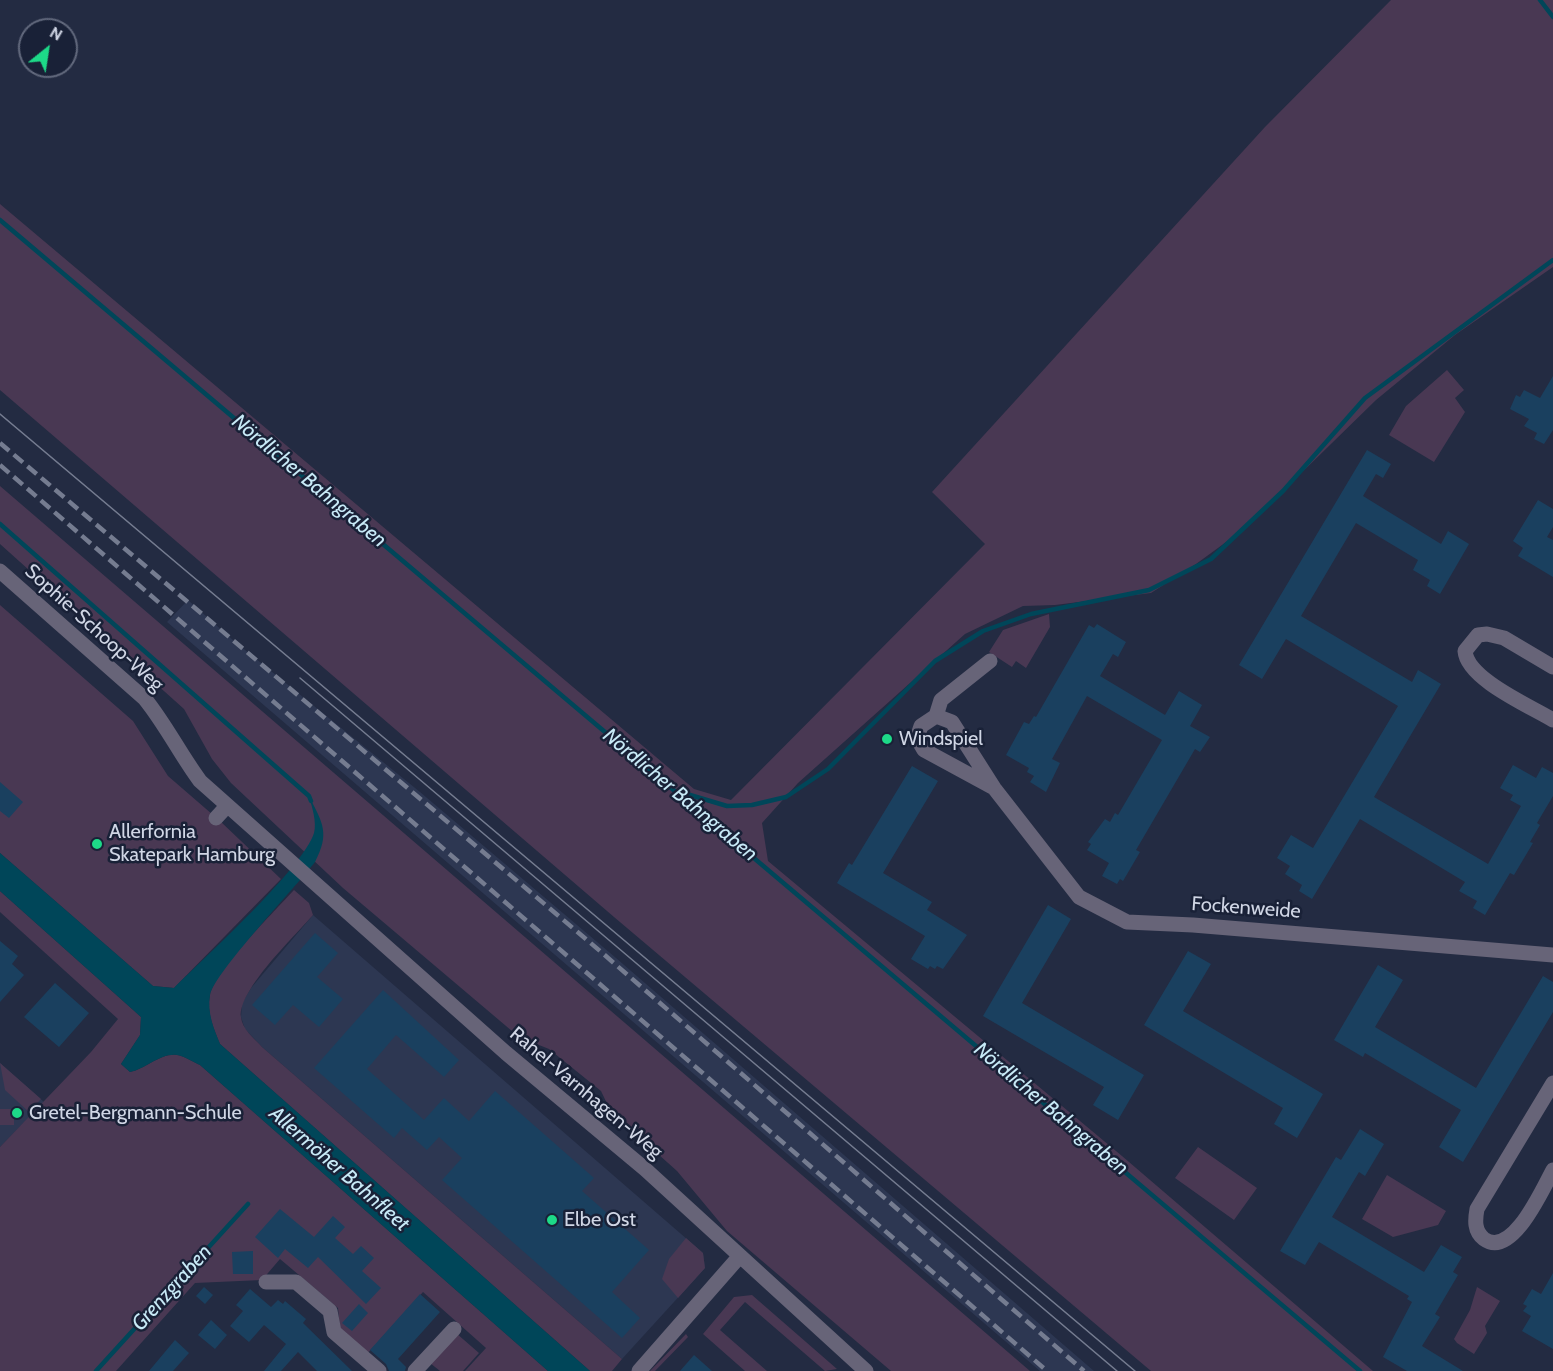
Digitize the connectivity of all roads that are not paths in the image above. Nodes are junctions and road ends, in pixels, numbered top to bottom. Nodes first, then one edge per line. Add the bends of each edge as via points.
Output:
1 (0, 572) edge
2 (990, 661) dead end
3 (1553, 667) edge
4 (936, 716) junction
5 (1553, 720) edge
6 (994, 788) junction
7 (227, 806) junction
8 (216, 818) dead end
9 (276, 850) joint
10 (1553, 955) edge
11 (1553, 1083) edge
12 (1553, 1170) edge
13 (739, 1257) junction
14 (266, 1282) dead end
15 (454, 1329) dead end
16 (378, 1371) edge
17 (415, 1371) edge
18 (639, 1371) edge
19 (866, 1371) edge

1 - 7 street, Sophie-Schoop-Weg via 145,699 200,781
2 - 4 street via 941,700
3 - 5 street via 1496,635 1478,635 1465,651 1474,672
4 - 6 street, Fockenweide via 952,722
4 - 6 street, Fockenweide via 921,726 917,738 924,750
6 - 10 street, Fockenweide via 1079,897 1127,922
7 - 8 street
7 - 9 street, Sophie-Schoop-Weg
9 - 13 street, Rahel-Varnhagen-Weg via 506,1053 645,1169
11 - 12 street via 1477,1209 1475,1224 1480,1235 1493,1243 1504,1242 1516,1233
13 - 18 street
13 - 19 street, Rahel-Varnhagen-Weg
14 - 16 street via 296,1282 330,1311 334,1332
15 - 17 street

